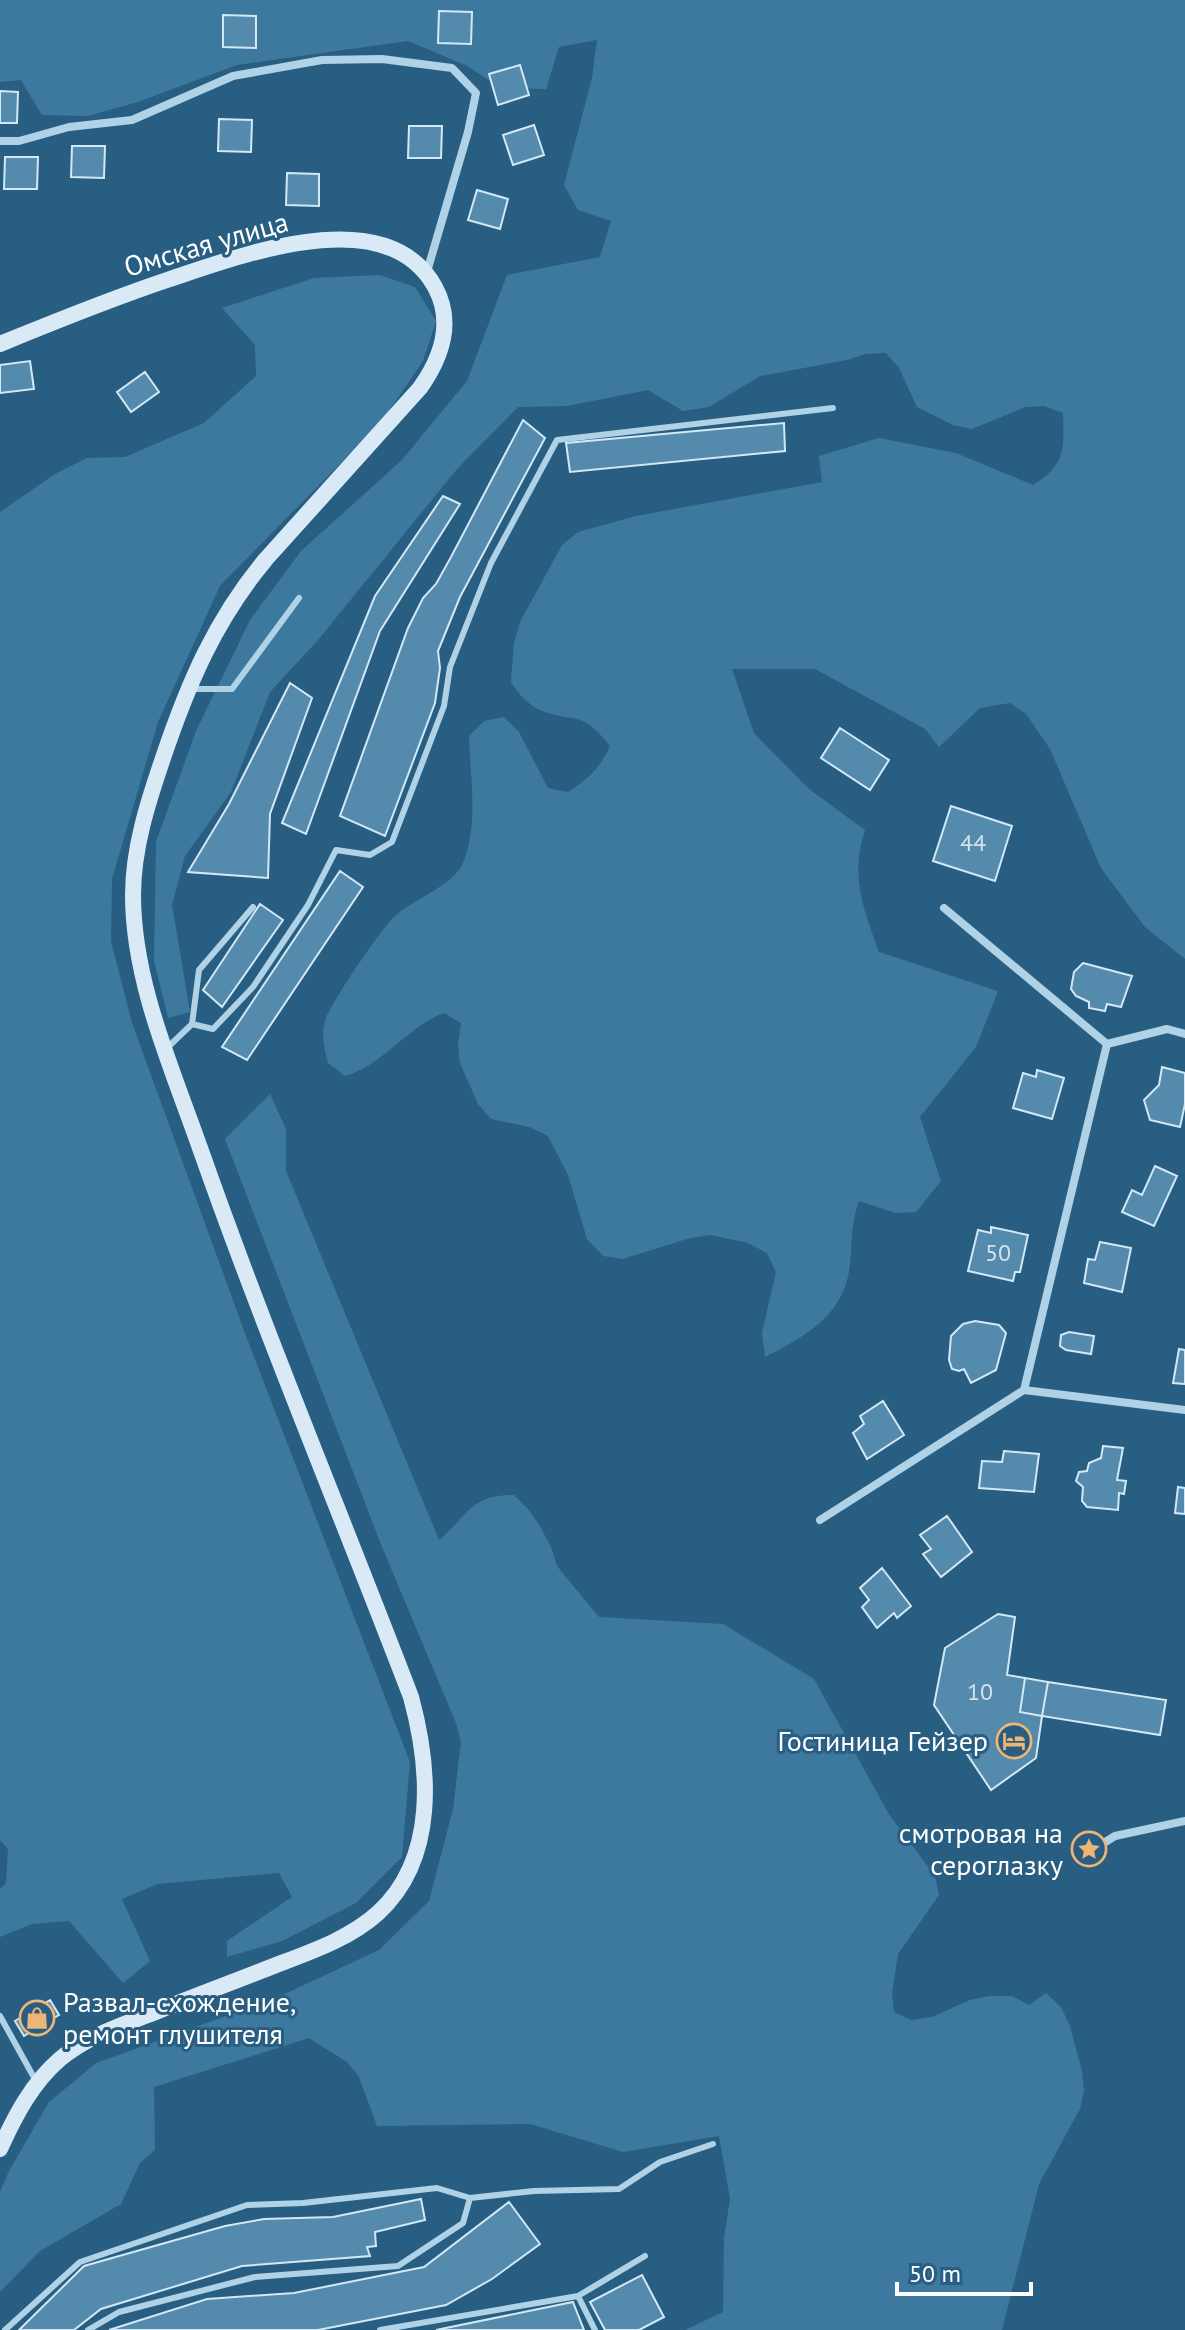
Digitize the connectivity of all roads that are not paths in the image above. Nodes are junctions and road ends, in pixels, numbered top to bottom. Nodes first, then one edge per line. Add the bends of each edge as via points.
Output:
1 (0, 141) edge
2 (428, 277) junction
3 (0, 344) edge
4 (833, 408) dead end
5 (299, 598) dead end
6 (188, 689) junction
7 (253, 907) dead end
8 (944, 908) dead end
9 (192, 1024) junction
10 (1185, 1034) edge
11 (1107, 1044) junction
12 (166, 1049) junction
13 (1024, 1390) junction
14 (1185, 1410) edge
15 (820, 1520) dead end
16 (1185, 1821) edge
17 (1094, 1849) dead end
18 (0, 2016) edge
19 (37, 2084) junction
20 (713, 2144) dead end
21 (0, 2149) edge
22 (470, 2198) junction
23 (645, 2256) dead end
24 (578, 2296) junction
25 (5, 2330) edge
26 (88, 2330) edge
27 (380, 2330) edge
28 (595, 2330) edge

1 - 2 street via 132,120 233,76 322,60 382,59 452,68 476,93
2 - 3 main road, Омская улица via 397,251 376,244 298,243 120,296
2 - 6 main road via 441,300 445,323 430,373 247,582 213,634
4 - 9 lane via 557,440 491,563 392,842 370,855 336,850 308,905 253,987 213,1029
5 - 6 lane via 232,689
6 - 12 main road via 158,772 135,860 133,893 142,969
7 - 9 lane via 199,970
8 - 11 street
9 - 12 lane
10 - 11 street via 1167,1029
11 - 13 street
12 - 19 main road via 243,1270 411,1697 424,1752 424,1814 402,1883 367,1921 301,1955 119,2026 71,2051
13 - 14 street
13 - 15 street
16 - 17 street via 1115,1836
18 - 19 lane
19 - 21 main road
20 - 22 lane via 660,2162 619,2189
22 - 25 lane via 437,2188 247,2205 80,2262
22 - 26 lane via 463,2223 398,2266 255,2277 119,2312
23 - 24 lane
24 - 27 lane
24 - 28 lane

